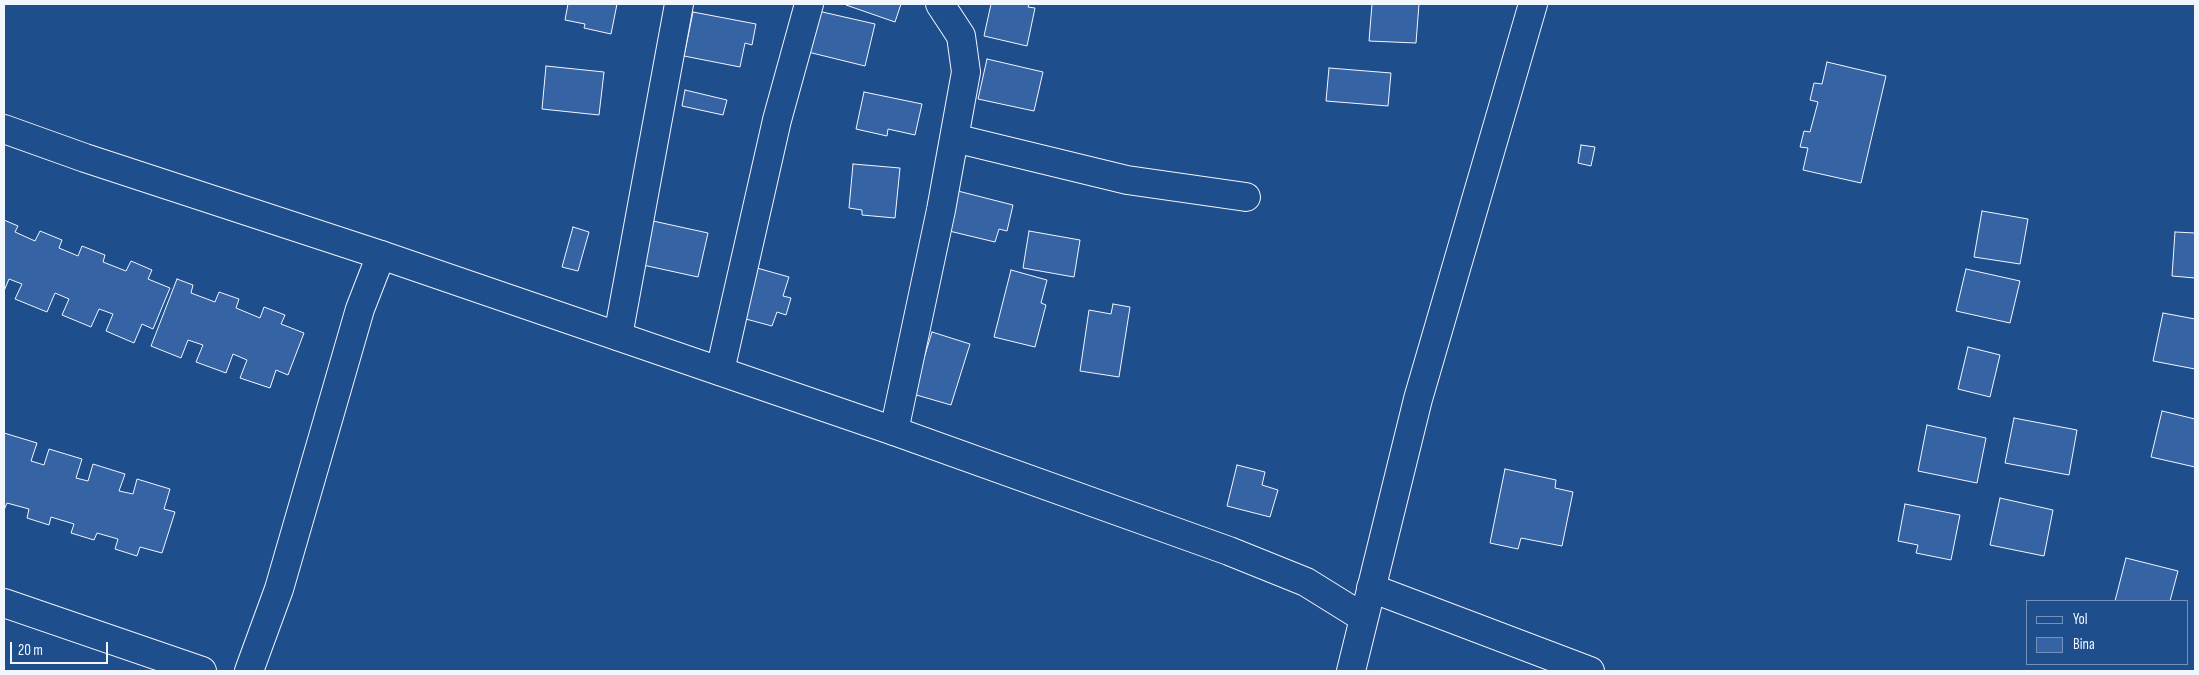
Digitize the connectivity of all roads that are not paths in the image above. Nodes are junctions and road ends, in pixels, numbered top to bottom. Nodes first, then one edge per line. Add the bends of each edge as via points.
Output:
1 (679, 4) edge
2 (809, 4) edge
3 (940, 4) edge
4 (1533, 4) edge
5 (4, 129) edge
6 (954, 138) junction
7 (1246, 197) dead end
8 (381, 255) junction
9 (618, 336) junction
10 (720, 371) junction
11 (894, 431) junction
12 (1371, 588) junction
13 (4, 603) edge
14 (1364, 618) junction
15 (202, 671) edge
16 (248, 671) edge
17 (1351, 671) edge
18 (1590, 671) edge

1 - 9 street
2 - 10 street via 777,120
3 - 6 street via 961,36 966,72
4 - 12 street via 1418,399
5 - 8 street
6 - 7 street via 1126,180
6 - 11 street
8 - 9 street
8 - 16 street via 360,309 280,589
9 - 10 street
10 - 11 street
11 - 14 street via 1229,551 1306,582
12 - 14 street
12 - 18 street
13 - 15 street
14 - 17 street

